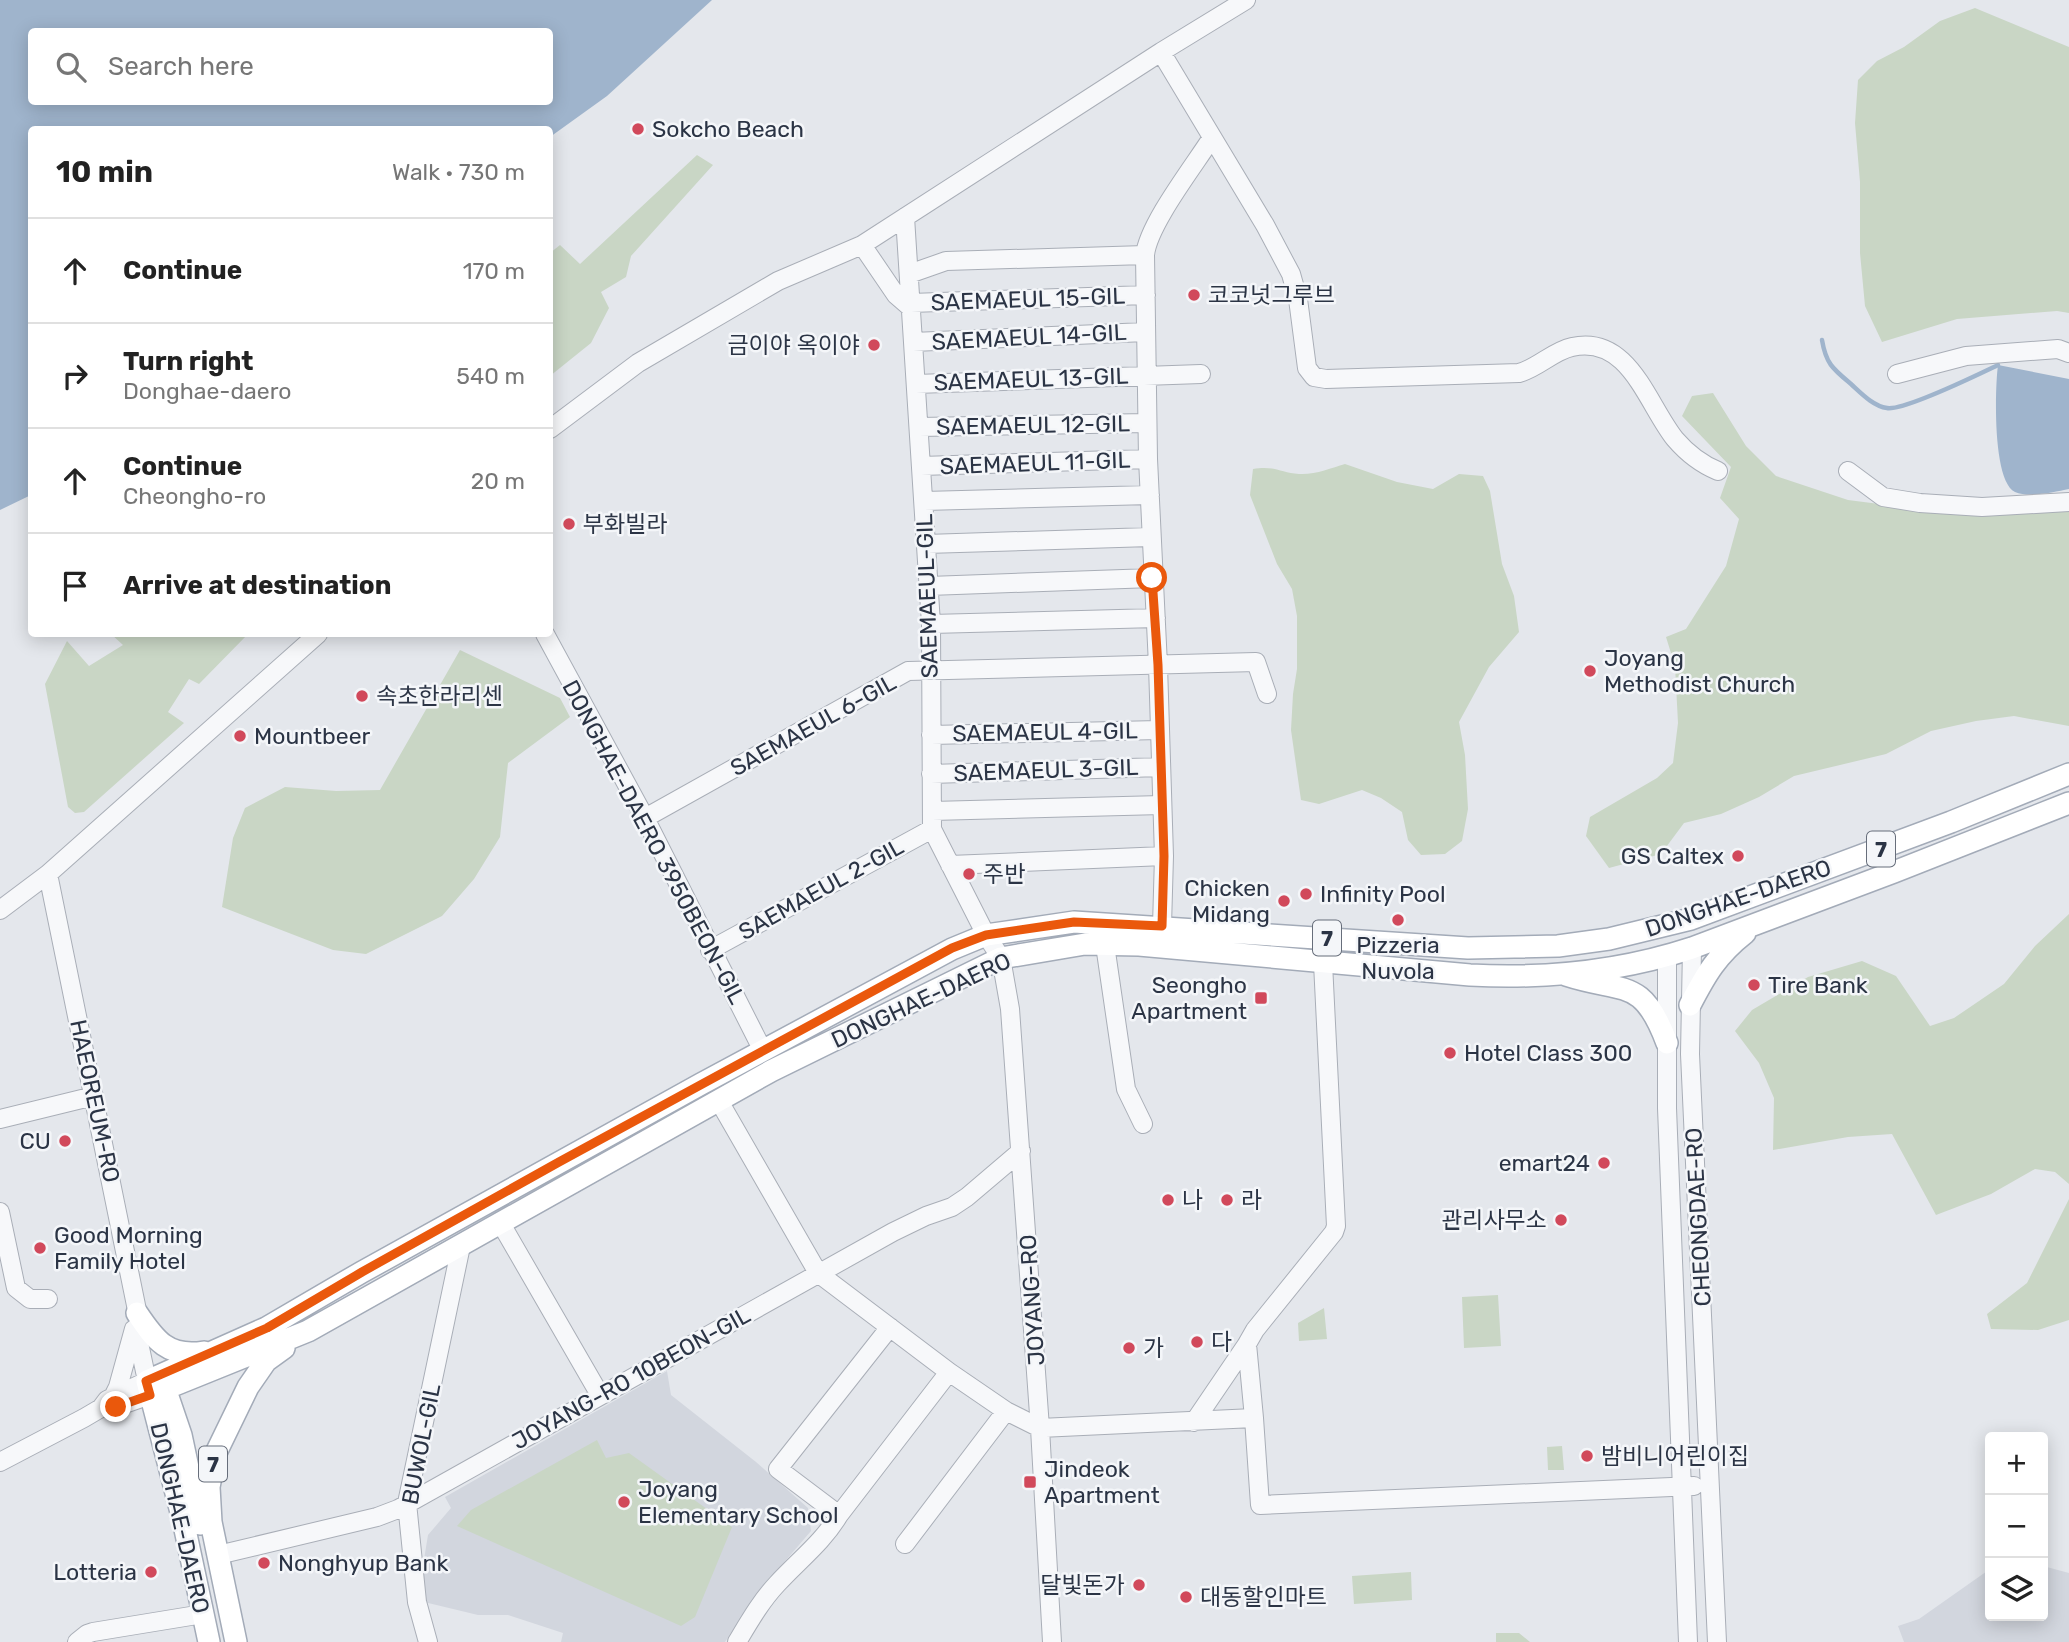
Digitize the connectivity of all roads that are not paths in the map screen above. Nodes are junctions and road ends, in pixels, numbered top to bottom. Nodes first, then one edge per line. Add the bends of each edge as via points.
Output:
1 (1246, 0) edge
2 (1161, 52) junction
3 (1211, 139) junction
4 (905, 217) junction
5 (862, 245) junction
6 (1145, 255) junction
7 (909, 274) junction
8 (1146, 295) junction
9 (911, 305) junction
10 (1146, 332) junction
11 (913, 342) junction
12 (2069, 353) edge
13 (1200, 374) dead end
14 (1897, 374) dead end
15 (1146, 375) junction
16 (916, 384) junction
17 (1147, 423) junction
18 (553, 427) edge
19 (919, 427) junction
20 (1148, 460) junction
21 (922, 466) junction
22 (1718, 471) dead end
23 (1848, 471) dead end
24 (1150, 495) junction
25 (924, 501) junction
26 (2069, 502) edge
27 (1150, 537) junction
28 (926, 544) junction
29 (1152, 578) junction
30 (929, 586) junction
31 (1156, 618) junction
32 (930, 624) junction
33 (315, 637) edge
34 (547, 637) edge
35 (1158, 665) junction
36 (929, 670) junction
37 (1267, 695) dead end
38 (1159, 730) junction
39 (932, 735) junction
40 (1161, 766) junction
41 (931, 774) junction
42 (2069, 774) edge
43 (2069, 803) edge
44 (1162, 805) junction
45 (645, 818) junction
46 (932, 820) junction
47 (1164, 856) junction
48 (950, 864) junction
49 (48, 874) junction
50 (0, 897) edge
51 (0, 910) edge
52 (1691, 919) junction
53 (1756, 924) junction
54 (1162, 926) junction
55 (1667, 926) junction
56 (986, 935) junction
57 (1105, 944) junction
58 (1692, 948) junction
59 (710, 950) junction
60 (1667, 956) junction
61 (1001, 958) junction
62 (1323, 963) junction
63 (1560, 974) junction
64 (1690, 1005) junction
65 (1667, 1043) junction
66 (763, 1051) junction
67 (707, 1080) junction
68 (94, 1096) junction
69 (719, 1101) junction
70 (0, 1119) edge
71 (1143, 1124) dead end
72 (1021, 1151) junction
73 (1696, 1168) junction
74 (1670, 1172) junction
75 (0, 1212) edge
76 (500, 1222) junction
77 (461, 1246) junction
78 (818, 1273) junction
79 (48, 1299) dead end
80 (138, 1320) junction
81 (890, 1327) junction
82 (308, 1331) junction
83 (1247, 1344) junction
84 (223, 1348) junction
85 (949, 1372) junction
86 (156, 1386) junction
87 (600, 1395) junction
88 (107, 1402) junction
89 (1006, 1411) junction
90 (1254, 1418) junction
91 (1194, 1422) junction
92 (1040, 1428) junction
93 (0, 1462) edge
94 (1709, 1485) junction
95 (1682, 1487) junction
96 (407, 1503) junction
97 (839, 1515) junction
98 (905, 1544) dead end
99 (218, 1555) junction
100 (202, 1614) junction
101 (235, 1636) edge
102 (77, 1642) edge
103 (209, 1642) edge
104 (428, 1642) edge
105 (737, 1642) edge
106 (1052, 1642) edge
107 (1688, 1642) edge
108 (1717, 1642) edge

1 - 2 street
2 - 3 street
2 - 4 street
3 - 6 street via 1159,219
3 - 22 street via 1291,274 1307,368 1314,377 1519,373 1569,347 1602,347 1625,361 1674,438 1697,460
4 - 5 street
4 - 7 street, SAEMAEUL-GIL
5 - 9 street via 895,295
5 - 18 street via 778,281 687,334 638,363
6 - 7 street via 946,261
6 - 8 street
7 - 9 street, SAEMAEUL-GIL
8 - 9 street, SAEMAEUL 15-GIL
8 - 10 street
9 - 11 street, SAEMAEUL-GIL
10 - 11 street, SAEMAEUL 14-GIL
10 - 15 street
11 - 16 street, SAEMAEUL-GIL
12 - 14 street via 2058,349 1966,356
13 - 15 street, SAEMAEUL 13-GIL
15 - 16 street, SAEMAEUL 13-GIL
15 - 17 street
16 - 19 street, SAEMAEUL-GIL
17 - 19 street, SAEMAEUL 12-GIL
17 - 20 street
19 - 21 street, SAEMAEUL-GIL
20 - 21 street, SAEMAEUL 11-GIL
20 - 24 street
21 - 25 street, SAEMAEUL-GIL
23 - 26 street via 1884,497 1920,503 1982,507
24 - 25 street
24 - 27 street
25 - 28 street, SAEMAEUL-GIL
27 - 28 street
27 - 29 street
28 - 30 street, SAEMAEUL-GIL
29 - 30 street
29 - 31 street
30 - 32 street, SAEMAEUL-GIL
31 - 32 street
31 - 35 street
32 - 36 street, SAEMAEUL-GIL
33 - 49 street
34 - 45 street, DONGHAE-DAERO 3950BEON-GIL
35 - 36 street, SAEMAEUL 6-GIL
35 - 37 street, SAEMAEUL 6-GIL via 1256,662
35 - 38 street
36 - 39 street, SAEMAEUL-GIL
36 - 45 street, SAEMAEUL 6-GIL via 908,671
38 - 39 street, SAEMAEUL 4-GIL
38 - 40 street
39 - 41 street, SAEMAEUL-GIL
40 - 41 street, SAEMAEUL 3-GIL
40 - 44 street
41 - 46 street, SAEMAEUL-GIL
42 - 52 main road, DONGHAE-DAERO / 7
43 - 53 main road, DONGHAE-DAERO / 7
44 - 46 street, SAEMAEUL 2-GIL
44 - 47 street
45 - 59 street, DONGHAE-DAERO 3950BEON-GIL
46 - 48 street, SAEMAEUL-GIL
46 - 59 street, SAEMAEUL 2-GIL
47 - 48 street
47 - 54 street
48 - 56 street, SAEMAEUL-GIL
49 - 50 street
49 - 51 street
49 - 68 street, HAEOREUM-RO
52 - 55 main road, DONGHAE-DAERO / 7
52 - 58 main road
53 - 58 main road, DONGHAE-DAERO / 7
53 - 64 main road via 1709,968
54 - 55 main road, DONGHAE-DAERO / 7 via 1500,948 1586,942
54 - 56 main road, DONGHAE-DAERO / 7 via 1074,922
55 - 60 main road
56 - 61 street, SAEMAEUL-GIL
56 - 66 main road, DONGHAE-DAERO / 7 via 952,948
57 - 61 main road, DONGHAE-DAERO / 7
57 - 62 main road, DONGHAE-DAERO / 7
57 - 71 street via 1126,1089
58 - 60 main road, DONGHAE-DAERO / 7
58 - 64 street, CHEONGDAE-RO
59 - 66 street, DONGHAE-DAERO 3950BEON-GIL
60 - 63 main road, DONGHAE-DAERO / 7
60 - 65 street, CHEONGDAE-RO
61 - 69 main road, DONGHAE-DAERO / 7
61 - 72 street, JOYANG-RO via 1010,1009
62 - 63 main road, DONGHAE-DAERO / 7 via 1500,977
62 - 83 street via 1336,1226
63 - 65 main road via 1635,992 1657,1018
64 - 73 street, CHEONGDAE-RO
65 - 74 street, CHEONGDAE-RO
66 - 67 main road, DONGHAE-DAERO / 7
67 - 69 main road
67 - 84 main road, DONGHAE-DAERO / 7 via 267,1328
68 - 70 street
68 - 80 street, HAEOREUM-RO
69 - 76 main road, DONGHAE-DAERO / 7
69 - 78 street
72 - 78 street, JOYANG-RO 10BEON-GIL via 952,1207 893,1232
72 - 92 street, JOYANG-RO
73 - 74 street
73 - 94 street, CHEONGDAE-RO
74 - 95 street, CHEONGDAE-RO
75 - 79 street via 16,1288 30,1300
76 - 77 main road, DONGHAE-DAERO / 7
76 - 87 street
77 - 82 main road, DONGHAE-DAERO / 7
77 - 96 street, BUWOL-GIL
78 - 81 street
78 - 87 street, JOYANG-RO 10BEON-GIL
80 - 84 main road via 162,1344 179,1353
80 - 86 street, HAEOREUM-RO via 148,1340
80 - 88 street via 118,1387
81 - 85 street
81 - 97 street via 778,1469
82 - 86 main road, DONGHAE-DAERO / 7
82 - 99 main road, DONGHAE-DAERO / 7 via 266,1361 215,1455 209,1487
83 - 90 street
83 - 91 street
84 - 86 main road, DONGHAE-DAERO / 7
85 - 89 street
85 - 97 street
86 - 88 street via 112,1409
86 - 100 main road, DONGHAE-DAERO / 7
86 - 101 main road, DONGHAE-DAERO / 7 via 181,1435 211,1575
87 - 96 street, JOYANG-RO 10BEON-GIL
88 - 93 street
89 - 92 street
89 - 98 street
90 - 91 street
90 - 95 street via 1260,1505
91 - 92 street
92 - 106 street, JOYANG-RO
94 - 95 street
94 - 108 street, CHEONGDAE-RO
95 - 107 street, CHEONGDAE-RO
96 - 99 street, JOYANG-RO 10BEON-GIL via 377,1517
96 - 104 street, BUWOL-GIL via 417,1602
97 - 105 street via 829,1532 768,1594
99 - 101 main road, DONGHAE-DAERO / 7
100 - 102 street via 93,1632
100 - 103 main road, DONGHAE-DAERO / 7

